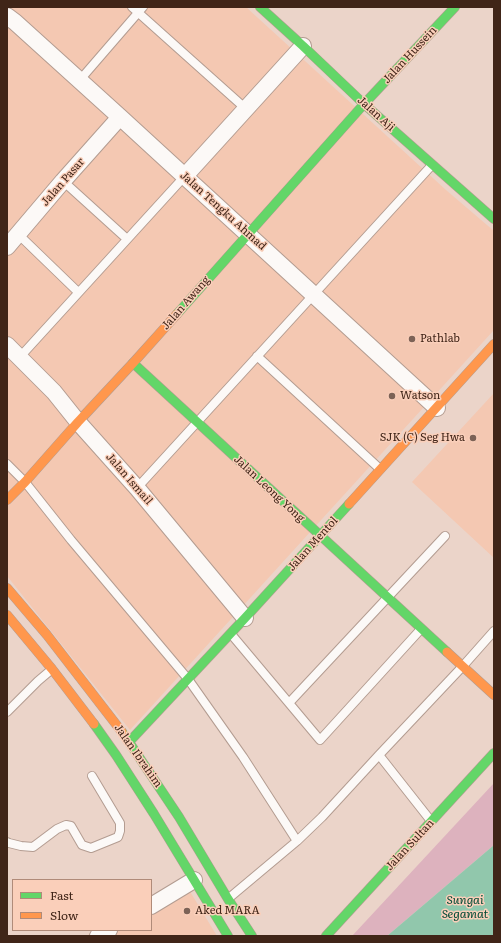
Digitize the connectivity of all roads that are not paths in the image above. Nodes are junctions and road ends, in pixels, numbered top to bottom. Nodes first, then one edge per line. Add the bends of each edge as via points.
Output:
1 (260, 7) edge
2 (455, 7) edge
3 (138, 9) edge
4 (7, 17) edge
5 (303, 46) junction
6 (79, 81) junction
7 (364, 104) junction
8 (246, 109) junction
9 (120, 118) junction
10 (432, 165) junction
11 (184, 176) junction
12 (63, 181) junction
13 (494, 219) edge
14 (248, 233) junction
15 (18, 234) junction
16 (127, 239) junction
17 (7, 247) edge
18 (78, 292) junction
19 (314, 294) junction
20 (494, 344) edge
21 (7, 345) edge
22 (257, 356) junction
23 (19, 358) junction
24 (133, 363) junction
25 (437, 408) junction
26 (78, 422) junction
27 (197, 422) junction
28 (7, 464) edge
29 (380, 469) junction
30 (25, 482) junction
31 (137, 488) junction
32 (7, 500) edge
33 (320, 536) junction
34 (445, 536) dead end
35 (7, 588) edge
36 (387, 597) junction
37 (7, 615) edge
38 (246, 618) junction
39 (421, 628) junction
40 (494, 631) edge
41 (231, 634) junction
42 (463, 666) junction
43 (52, 669) junction
44 (188, 679) junction
45 (494, 695) edge
46 (289, 703) junction
47 (7, 712) edge
48 (129, 742) junction
49 (494, 753) edge
50 (379, 755) junction
51 (92, 776) dead end
52 (431, 822) junction
53 (297, 841) junction
54 (7, 842) edge
55 (194, 880) junction
56 (228, 899) junction
57 (152, 905) edge
58 (107, 931) edge
59 (98, 936) edge
60 (228, 936) edge
61 (252, 936) edge
62 (326, 936) edge

1 - 5 main road, Jalan Aji
2 - 7 main road, Jalan Hussein
3 - 6 lane
3 - 8 lane
4 - 6 street, Jalan Tengku Ahmad
5 - 7 main road, Jalan Aji
5 - 8 street
6 - 9 street, Jalan Tengku Ahmad
7 - 10 main road, Jalan Aji
7 - 14 main road, Jalan Awang
8 - 11 street
9 - 11 street, Jalan Tengku Ahmad
9 - 12 street, Jalan Pasar
10 - 13 main road, Jalan Aji
10 - 19 lane
11 - 14 street, Jalan Tengku Ahmad
11 - 16 lane
12 - 15 street, Jalan Pasar
12 - 16 lane
14 - 19 street, Jalan Tengku Ahmad
14 - 24 main road, Jalan Awang
15 - 17 street, Jalan Pasar
15 - 18 lane
16 - 18 lane
18 - 23 lane
19 - 22 lane
19 - 25 street, Jalan Tengku Ahmad
20 - 25 main road, Jalan Mentol
21 - 23 street, Jalan Ismail
22 - 27 lane
22 - 29 lane
23 - 26 street, Jalan Ismail via 54,392
24 - 26 main road, Jalan Awang
24 - 27 main road, Jalan Leong Yong
25 - 29 main road, Jalan Mentol
26 - 30 main road, Jalan Awang
26 - 31 street, Jalan Ismail
27 - 31 lane
27 - 33 main road, Jalan Leong Yong
28 - 30 lane
29 - 33 main road, Jalan Mentol
30 - 32 main road, Jalan Awang
30 - 44 lane
31 - 38 street, Jalan Ismail
33 - 36 main road, Jalan Leong Yong
33 - 38 main road, Jalan Mentol
34 - 36 lane
35 - 48 main road, Jalan Ibrahim via 47,635
36 - 39 main road, Jalan Leong Yong
36 - 46 lane
37 - 43 main road, Jalan Ibrahim
38 - 41 main road, Jalan Mentol
39 - 42 main road, Jalan Leong Yong
39 - 46 lane via 320,740
40 - 42 lane
41 - 44 main road, Jalan Mentol
41 - 46 lane
42 - 45 main road, Jalan Leong Yong
42 - 50 lane
43 - 47 lane
43 - 55 main road, Jalan Ibrahim via 116,755
44 - 48 main road, Jalan Mentol
44 - 53 lane via 243,757
48 - 56 main road, Jalan Ibrahim via 179,817
49 - 52 main road, Jalan Sultan
50 - 52 lane
50 - 53 lane
51 - 54 lane via 120,823 118,836 91,848 82,845 71,826 66,825 33,847
52 - 62 main road, Jalan Sultan
53 - 56 lane
55 - 57 street
55 - 60 main road, Jalan Ibrahim
56 - 61 main road, Jalan Ibrahim
58 - 59 street

